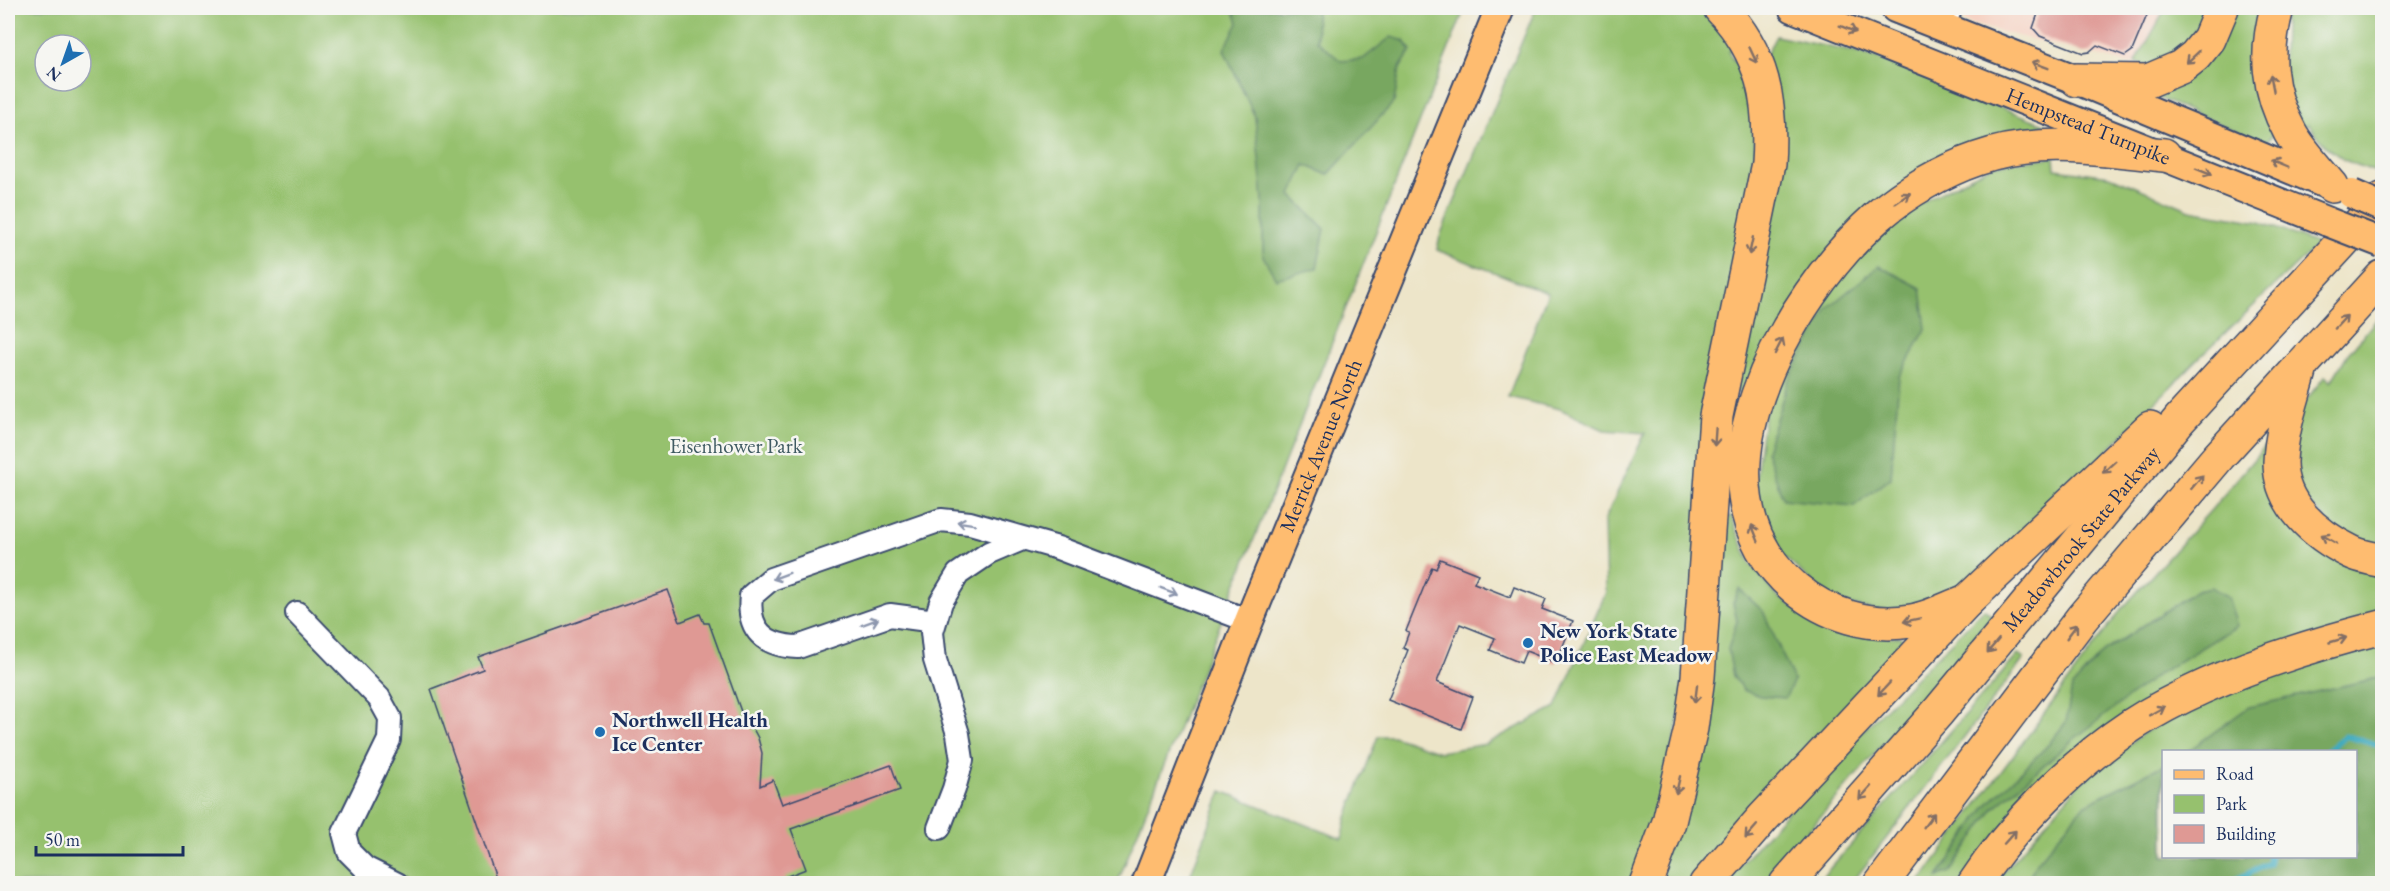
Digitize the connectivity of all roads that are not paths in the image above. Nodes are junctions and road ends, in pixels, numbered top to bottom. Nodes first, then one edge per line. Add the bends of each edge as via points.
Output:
1 (1500, 8) edge
2 (1720, 8) edge
3 (1793, 8) edge
4 (1894, 8) edge
5 (2222, 8) edge
6 (2277, 8) edge
7 (1947, 18) edge
8 (2077, 80) junction
9 (2164, 155) junction
10 (2356, 193) edge
11 (2382, 207) edge
12 (2382, 243) edge
13 (2319, 268) junction
14 (2382, 277) edge
15 (2301, 365) junction
16 (1022, 539) junction
17 (2382, 561) edge
18 (1967, 601) junction
19 (297, 613) dead end
20 (935, 621) junction
21 (1249, 621) junction
22 (2382, 627) edge
23 (939, 828) dead end
24 (397, 884) edge
25 (1146, 884) edge
26 (1646, 884) edge
27 (1706, 884) edge
28 (1786, 884) edge
29 (1881, 884) edge
30 (1974, 884) edge

1 - 21 main road, Merrick Avenue North
2 -> 26 highway via 1742,35 1761,72 1768,104 1768,164 1716,416 1691,728 1669,822
3 -> 9 main road, Hempstead Turnpike
4 - 7 main road, Hempstead Turnpike
5 -> 8 highway via 2209,39 2181,67 2148,81
10 -> 6 highway via 2290,133 2273,92 2269,65 2269,36
8 -> 7 main road, Hempstead Turnpike
10 -> 8 main road, Hempstead Turnpike
9 -> 12 main road, Hempstead Turnpike, bridge
18 -> 9 highway via 1913,621 1883,624 1824,608 1784,579 1760,546 1748,516 1743,473 1750,420 1770,363 1796,314 1843,251 1879,215 1931,179 1978,158 2025,147 2063,146
10 - 11 main road, Hempstead Turnpike, bridge
10 - 13 highway, Meadowbrook State Parkway
13 -> 18 highway
13 -> 28 highway, Meadowbrook State Parkway via 2180,419 1966,678
15 -> 14 highway
17 -> 15 highway via 2353,553 2318,533 2291,502 2280,464 2282,437
29 -> 15 highway via 2082,618
16 - 20 lane via 990,553 958,574
16 -> 20 lane via 970,523 940,520 771,579 751,596 753,625 762,636 784,647 798,647 890,615
16 -> 21 lane via 1058,548
18 -> 27 highway
19 - 24 lane via 379,698 390,718 389,740 344,833 349,852 365,868
20 - 23 lane via 935,660 962,760
21 - 25 main road, Merrick Avenue North
30 -> 22 highway via 2050,793 2132,725 2181,697 2233,675

